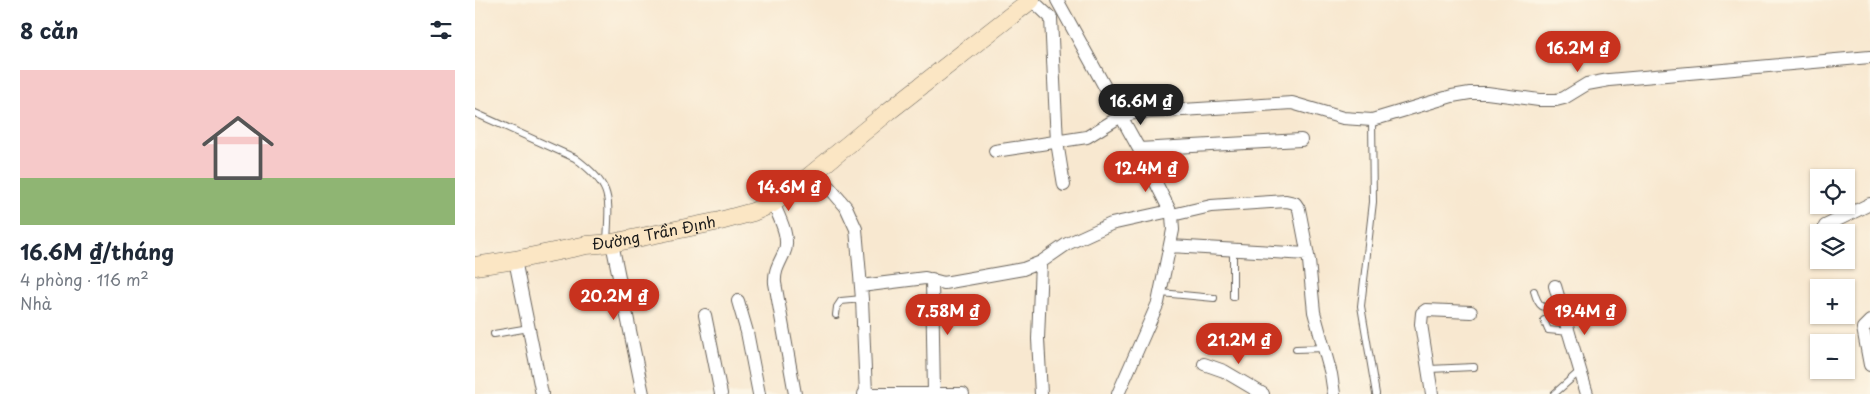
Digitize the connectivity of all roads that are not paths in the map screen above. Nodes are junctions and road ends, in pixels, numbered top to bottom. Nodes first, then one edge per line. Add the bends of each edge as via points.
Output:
1 (1032, 0) edge
2 (1057, 0) edge
3 (1870, 57) edge
4 (475, 113) edge
5 (1121, 116) junction
6 (1372, 120) junction
7 (1301, 140) dead end
8 (1057, 142) junction
9 (1139, 149) junction
10 (995, 151) dead end
11 (816, 172) junction
12 (1065, 185) dead end
13 (773, 203) junction
14 (1870, 204) edge
15 (1171, 213) junction
16 (1829, 224) edge
17 (610, 243) junction
18 (1170, 246) junction
19 (1233, 251) junction
20 (1307, 254) junction
21 (515, 260) junction
22 (1041, 262) junction
23 (475, 266) edge
24 (932, 279) junction
25 (1555, 286) dead end
26 (1534, 291) dead end
27 (861, 292) junction
28 (1161, 293) junction
29 (1233, 297) dead end
30 (1214, 298) dead end
31 (738, 301) dead end
32 (1562, 309) junction
33 (1471, 312) dead end
34 (836, 315) dead end
35 (705, 316) dead end
36 (1544, 320) dead end
37 (1870, 321) edge
38 (529, 328) junction
39 (1569, 332) junction
40 (494, 334) dead end
41 (1325, 348) junction
42 (1296, 349) dead end
43 (1204, 364) dead end
44 (1870, 365) edge
45 (1474, 368) dead end
46 (1429, 370) junction
47 (1580, 371) junction
48 (932, 393) edge
49 (542, 394) edge
50 (643, 394) edge
51 (721, 394) edge
52 (759, 394) edge
53 (795, 394) edge
54 (865, 394) edge
55 (871, 394) edge
56 (963, 394) edge
57 (1041, 394) edge
58 (1118, 394) edge
59 (1263, 394) edge
60 (1334, 394) edge
61 (1376, 394) edge
62 (1433, 394) edge
63 (1554, 394) edge
64 (1587, 394) edge

1 - 8 street via 1051,18
1 - 11 main road, Đường Trần Định
2 - 5 street
3 - 6 street via 1609,80 1587,84 1564,98 1549,101 1470,93
4 - 17 lane via 575,158 589,169 608,194
5 - 6 street via 1292,103 1343,118
5 - 8 street via 1087,137
5 - 9 street
6 - 61 lane via 1373,202 1361,306
7 - 9 street
8 - 10 street
8 - 12 street
9 - 15 street
11 - 13 main road, Đường Trần Định
11 - 27 street via 852,218
13 - 17 main road, Đường Trần Định via 733,218
13 - 53 street via 786,238 785,252 776,268 775,283
14 - 16 street
15 - 18 street via 1173,230
15 - 20 street via 1211,206 1291,202 1299,209
15 - 22 street via 1111,224 1067,244
17 - 21 main road, Đường Trần Định via 573,247
17 - 50 street
18 - 19 street
18 - 28 street
19 - 20 street
19 - 29 lane
20 - 41 street via 1314,312
21 - 23 main road, Đường Trần Định
21 - 38 street
22 - 24 street via 989,276 944,283
22 - 57 street via 1038,339
24 - 27 street
24 - 48 street
25 - 32 street
26 - 32 lane via 1542,307
27 - 34 lane via 841,301
27 - 54 street
28 - 30 lane
28 - 58 street
31 - 52 street
32 - 39 street
33 - 46 street via 1426,310 1422,313
35 - 51 street
36 - 39 lane via 1548,330
37 - 44 street via 1863,328 1863,334
38 - 40 lane
38 - 49 street
39 - 47 street
41 - 42 lane
41 - 60 street
43 - 59 street via 1224,371
45 - 46 lane
46 - 62 street
47 - 63 lane
47 - 64 street
48 - 55 street
48 - 56 street
54 - 55 street

